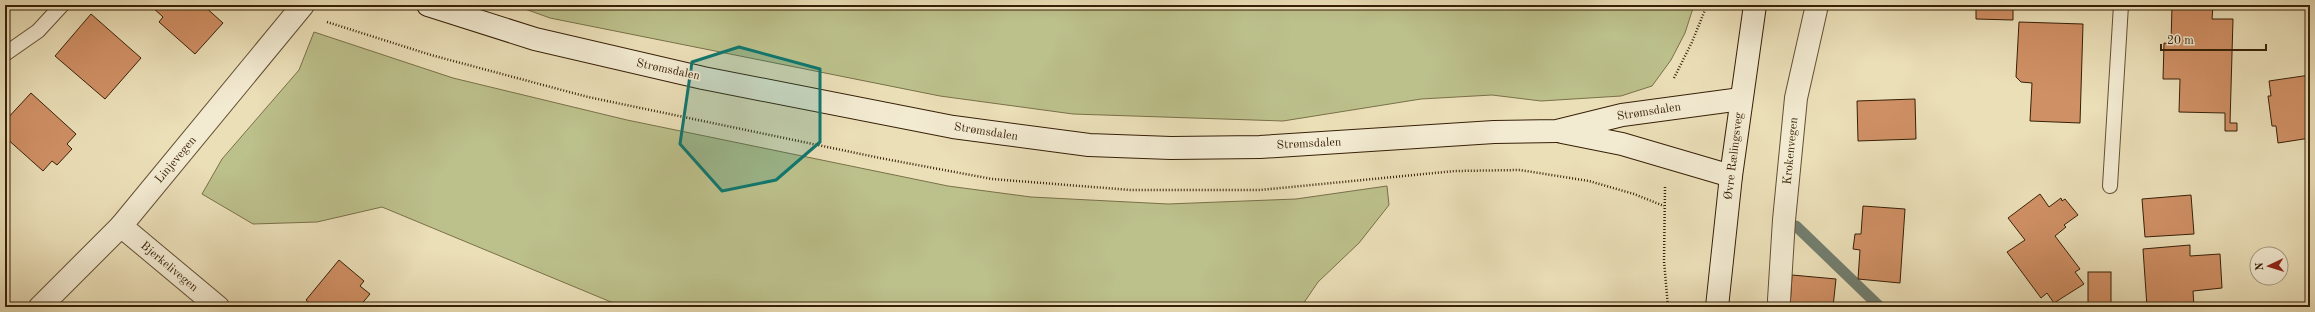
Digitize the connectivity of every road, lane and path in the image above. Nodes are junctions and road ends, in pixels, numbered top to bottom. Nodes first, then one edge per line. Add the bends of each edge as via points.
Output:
1 (62, 5) edge
2 (303, 5) edge
3 (428, 5) edge
4 (1707, 5) edge
5 (1755, 5) edge
6 (1816, 5) edge
7 (2121, 5) edge
8 (5, 54) edge
9 (1673, 81) dead end
10 (1741, 99) junction
11 (1557, 131) junction
12 (1731, 176) junction
13 (1665, 185) dead end
14 (2110, 186) dead end
15 (121, 226) junction
16 (1779, 300) dead end
17 (40, 307) edge
18 (218, 307) edge
19 (1668, 307) edge
20 (1717, 307) edge

1 - 8 lane via 38,31
2 - 15 main road, Linjevegen
3 - 11 main road, Strømsdalen via 535,39 640,64 918,120 1045,141 1164,148 1260,147 1494,132
4 - 9 path
5 - 10 main road, Øvre Rælingsveg
6 - 16 main road, Krokenvegen via 1796,98
7 - 14 lane
10 - 11 main road, Strømsdalen via 1622,115
10 - 12 main road, Øvre Rælingsveg
11 - 12 main road, Strømsdalen via 1622,144
12 - 20 main road, Øvre Rælingsveg
13 - 19 path via 1664,261
15 - 17 main road, Linjevegen
15 - 18 main road, Bjerkelivegen

